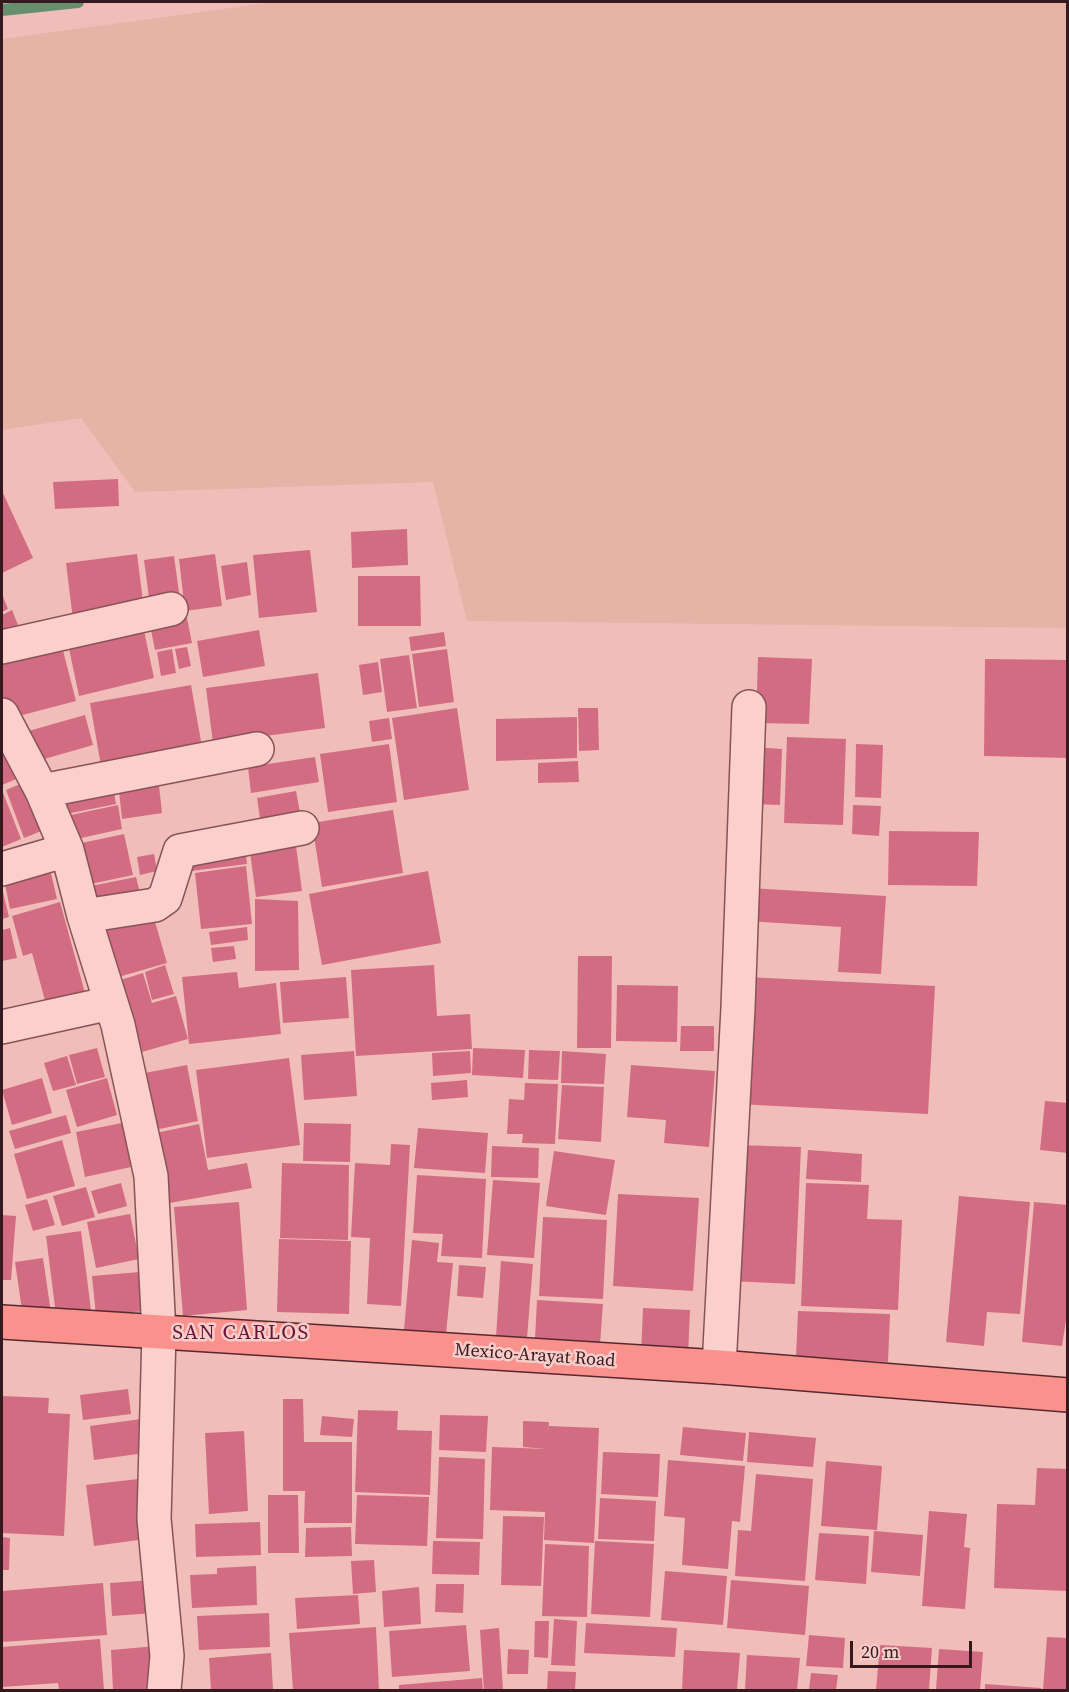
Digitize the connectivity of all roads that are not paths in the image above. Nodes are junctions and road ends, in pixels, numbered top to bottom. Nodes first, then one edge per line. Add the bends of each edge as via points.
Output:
1 (171, 609) dead end
2 (2, 646) edge
3 (749, 707) dead end
4 (2, 715) edge
5 (257, 749) dead end
6 (42, 791) junction
7 (302, 828) dead end
8 (67, 850) junction
9 (2, 869) edge
10 (84, 916) junction
11 (111, 1004) junction
12 (2, 1027) edge
13 (2, 1322) edge
14 (159, 1333) junction
15 (719, 1367) junction
16 (1068, 1395) edge
17 (164, 1690) edge

1 - 2 street
3 - 15 street
4 - 6 street
5 - 6 street
6 - 8 street
7 - 10 street via 180,851 165,898 155,905
8 - 9 street
8 - 10 street
10 - 11 street
11 - 12 street
11 - 14 street via 151,1176
13 - 14 main road, Mexico-Arayat Road
14 - 15 main road, Mexico-Arayat Road
14 - 17 street via 154,1519 167,1656
15 - 16 main road, Mexico-Arayat Road

